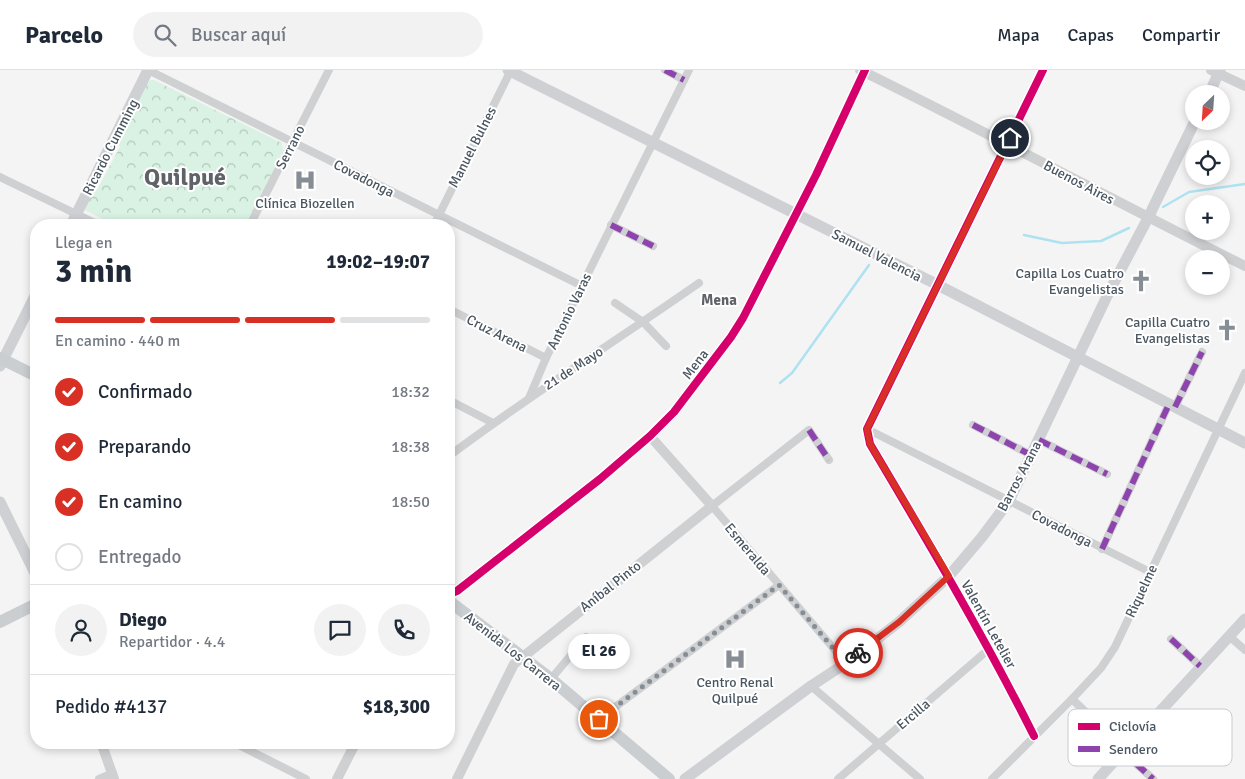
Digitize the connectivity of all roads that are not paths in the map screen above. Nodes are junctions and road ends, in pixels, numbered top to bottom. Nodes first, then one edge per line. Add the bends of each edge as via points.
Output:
1 (148, 70) edge
2 (329, 70) edge
3 (510, 70) edge
4 (665, 70) edge
5 (689, 70) edge
6 (1043, 70) edge
7 (863, 71) edge
8 (1217, 71) edge
9 (684, 80) junction
10 (1212, 85) edge
11 (1245, 86) edge
12 (1191, 130) edge
13 (292, 142) junction
14 (653, 143) junction
15 (1006, 144) junction
16 (0, 176) edge
17 (76, 214) junction
18 (796, 214) junction
19 (439, 215) junction
20 (1148, 218) junction
21 (74, 219) edge
22 (86, 219) edge
23 (253, 219) edge
24 (437, 219) edge
25 (447, 219) edge
26 (455, 223) edge
27 (612, 225) junction
28 (653, 246) dead end
29 (1245, 266) edge
30 (699, 283) dead end
31 (938, 285) junction
32 (582, 286) junction
33 (615, 303) dead end
34 (30, 305) edge
35 (455, 312) edge
36 (643, 322) junction
37 (666, 346) dead end
38 (1202, 352) dead end
39 (546, 358) junction
40 (1078, 358) junction
41 (1, 361) edge
42 (30, 373) edge
43 (1245, 373) edge
44 (529, 398) junction
45 (455, 403) edge
46 (1172, 405) junction
47 (493, 423) junction
48 (973, 425) dead end
49 (867, 429) junction
50 (1218, 429) junction
51 (650, 436) junction
52 (1038, 440) junction
53 (1245, 443) edge
54 (455, 452) edge
55 (1030, 455) junction
56 (829, 460) dead end
57 (1106, 474) dead end
58 (1009, 501) junction
59 (0, 502) edge
60 (712, 506) junction
61 (1102, 549) junction
62 (30, 563) edge
63 (1150, 572) junction
64 (949, 576) junction
65 (779, 585) junction
66 (455, 592) edge
67 (455, 606) edge
68 (30, 607) edge
69 (1245, 619) edge
70 (0, 622) edge
71 (1229, 636) junction
72 (1171, 639) dead end
73 (594, 642) dead end
74 (989, 649) junction
75 (1245, 650) edge
76 (522, 656) junction
77 (846, 663) junction
78 (1200, 666) junction
79 (551, 679) junction
80 (811, 686) junction
81 (1072, 699) junction
82 (1082, 709) edge
83 (1162, 709) edge
84 (599, 719) junction
85 (1034, 736) junction
86 (878, 744) junction
87 (104, 749) edge
88 (247, 749) edge
89 (352, 749) edge
90 (1110, 766) edge
91 (1139, 766) edge
92 (114, 776) edge
93 (661, 776) edge
94 (99, 779) edge
95 (306, 779) edge
96 (336, 779) edge
97 (457, 779) edge
98 (685, 779) edge
99 (838, 779) edge
100 (920, 779) edge
101 (992, 779) edge
102 (1098, 779) edge
103 (1153, 779) edge

1 - 13 street, Covadonga
1 - 17 main road, Ricardo Cumming
2 - 13 street, Serrano
3 - 14 main road, Samuel Valencia
3 - 19 street, Manuel Bulnes
4 - 9 street
5 - 9 street, Antonio Varas
6 - 15 street
7 - 15 street, Buenos Aires
7 - 18 street, Mena
8 - 10 main road
8 - 11 street
9 - 14 street, Antonio Varas
12 - 20 main road, Barros Arana
13 - 19 street, Covadonga
13 - 23 street, Serrano
14 - 18 main road, Samuel Valencia
14 - 27 street, Antonio Varas
15 - 20 street, Buenos Aires
15 - 31 street
16 - 17 street
17 - 21 main road, Ricardo Cumming
17 - 22 street
18 - 31 main road, Samuel Valencia
18 - 51 street, Mena via 731,337 674,412
19 - 24 street, Manuel Bulnes
19 - 25 street, Covadonga
20 - 29 street, Buenos Aires
20 - 40 main road, Barros Arana
26 - 32 street, Covadonga
27 - 28 street
27 - 32 street, Antonio Varas
30 - 36 street, 21 de Mayo
31 - 40 main road, Samuel Valencia
31 - 49 street
32 - 39 street, Antonio Varas
33 - 36 street
34 - 41 main road
35 - 39 street, Cruz Arena
36 - 37 street
36 - 44 street, 21 de Mayo
38 - 46 street
39 - 44 street, Antonio Varas
40 - 46 main road, Samuel Valencia
40 - 52 main road, Barros Arana
41 - 42 main road
43 - 50 street, Riquelme
44 - 47 street, 21 de Mayo
45 - 47 street
46 - 50 main road, Samuel Valencia
46 - 61 street
47 - 54 street, 21 de Mayo
48 - 55 street
49 - 58 street, Covadonga
49 - 64 street, Valentín Letelier via 870,444
50 - 53 main road, Samuel Valencia
50 - 63 street, Riquelme
51 - 60 street, Esmeralda
51 - 66 street, Mena
52 - 55 main road, Barros Arana
52 - 57 street
55 - 58 main road, Barros Arana
56 - 60 street, Aníbal Pinto via 809,430
58 - 61 street, Covadonga
58 - 64 main road, Barros Arana
59 - 62 main road
60 - 65 street, Esmeralda
60 - 76 street, Aníbal Pinto
61 - 63 street, Covadonga
63 - 81 street, Riquelme via 1114,647
64 - 74 street, Valentín Letelier
64 - 77 main road, Barros Arana via 899,622
65 - 77 street, Esmeralda
65 - 84 street
67 - 76 main road, Avenida Los Carrera
68 - 70 main road
69 - 71 main road
71 - 75 street
71 - 78 main road
72 - 78 street
73 - 79 street via 586,637
74 - 85 street, Valentín Letelier
74 - 86 street, Ercilla
76 - 79 main road, Avenida Los Carrera
76 - 97 street, Aníbal Pinto via 514,664
77 - 80 main road, Barros Arana
78 - 83 main road
79 - 84 main road, Avenida Los Carrera
80 - 86 street
80 - 98 main road, Barros Arana
81 - 82 street
81 - 85 street, Riquelme
84 - 93 main road, Avenida Los Carrera
85 - 101 street, Riquelme
86 - 99 street, Ercilla
86 - 100 street
87 - 92 street
88 - 95 street
89 - 96 street
90 - 102 main road
91 - 103 street
92 - 94 street

